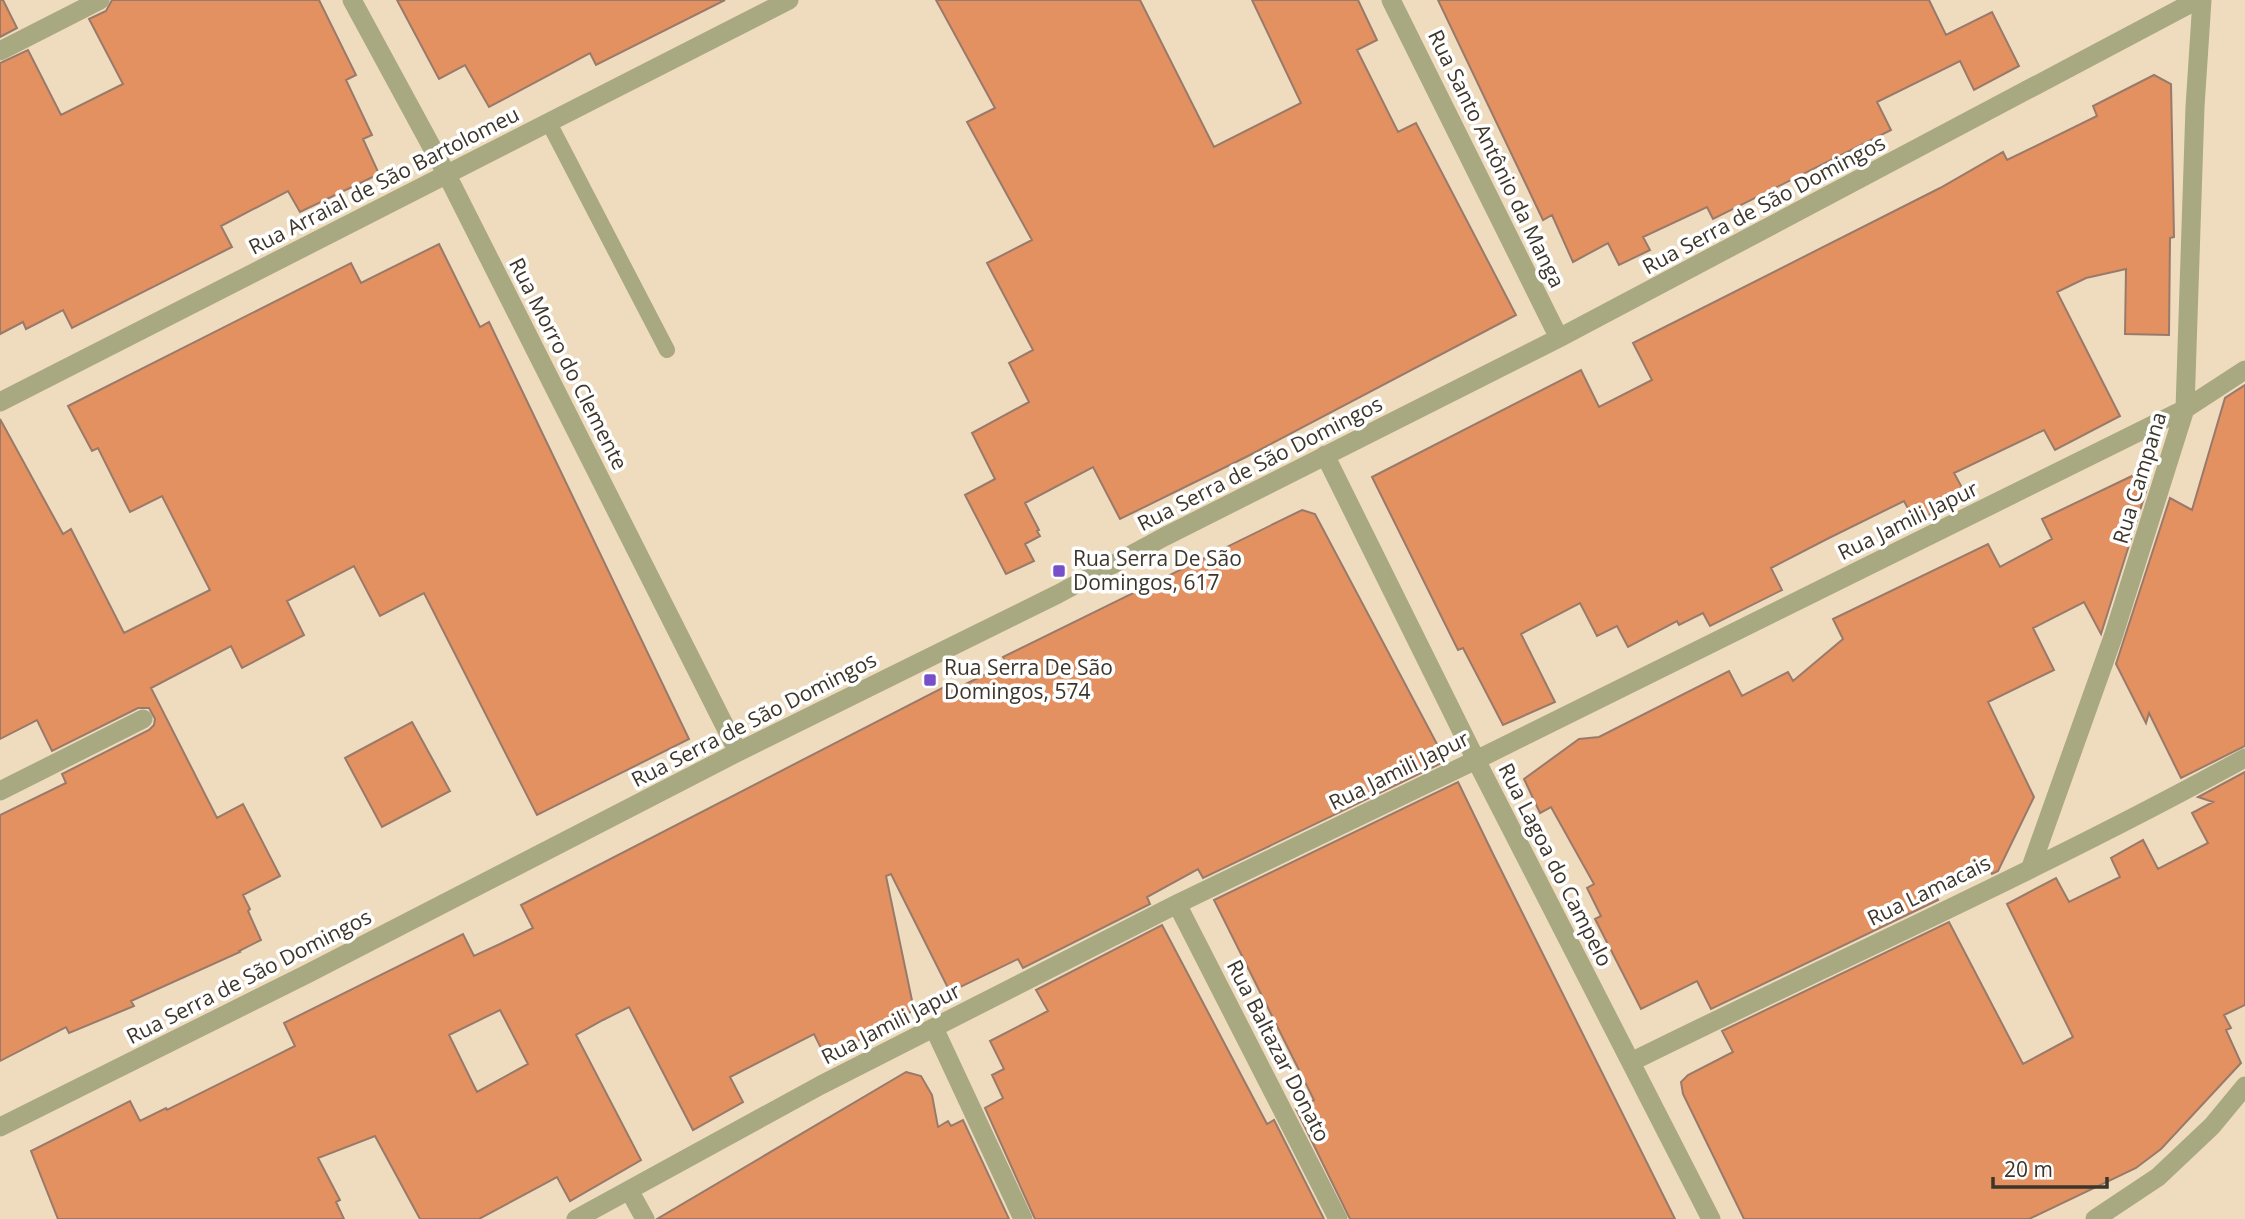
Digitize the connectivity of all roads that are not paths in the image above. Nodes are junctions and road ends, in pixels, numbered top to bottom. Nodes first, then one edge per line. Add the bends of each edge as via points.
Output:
1 (100, 0) edge
2 (352, 0) edge
3 (789, 0) edge
4 (1391, 0) edge
5 (2199, 0) edge
6 (0, 51) edge
7 (549, 123) junction
8 (447, 175) junction
9 (1559, 338) junction
10 (667, 350) dead end
11 (2245, 370) edge
12 (0, 402) edge
13 (2185, 409) junction
14 (1325, 455) junction
15 (143, 719) dead end
16 (738, 752) junction
17 (2245, 758) edge
18 (1476, 760) junction
19 (0, 791) edge
20 (2031, 867) junction
21 (1177, 904) junction
22 (934, 1028) junction
23 (1631, 1062) junction
24 (2245, 1086) edge
25 (0, 1127) edge
26 (629, 1190) junction
27 (576, 1219) edge
28 (645, 1219) edge
29 (1023, 1219) edge
30 (1338, 1219) edge
31 (1711, 1219) edge
32 (2095, 1219) edge

1 - 6 street
2 - 8 street, Rua Morro do Clemente
3 - 7 street, Rua Arraial de São Bartolomeu
4 - 9 street, Rua Santo Antônio da Manga
5 - 9 street, Rua Serra de São Domingos
5 - 13 street, Rua Campana
7 - 8 street, Rua Arraial de São Bartolomeu
7 - 10 lane
8 - 12 street, Rua Arraial de São Bartolomeu
8 - 16 street, Rua Morro do Clemente
9 - 14 street, Rua Serra de São Domingos
11 - 13 street, Rua Jamili Japur
13 - 18 street, Rua Jamili Japur
13 - 20 street, Rua Campana via 2113,637
14 - 16 street, Rua Serra de São Domingos
14 - 18 street, Rua Lagoa do Campelo
15 - 19 street
16 - 25 street, Rua Serra de São Domingos
17 - 20 street, Rua Lamacais
18 - 21 street, Rua Jamili Japur
18 - 23 street, Rua Lagoa do Campelo
20 - 23 street, Rua Lamacais
21 - 22 street, Rua Jamili Japur
21 - 30 street, Rua Baltazar Donato
22 - 26 street, Rua Jamili Japur
22 - 29 street
23 - 31 street, Rua Lagoa do Campelo
24 - 32 street via 2212,1126 2158,1177
26 - 27 street, Rua Jamili Japur
26 - 28 street

